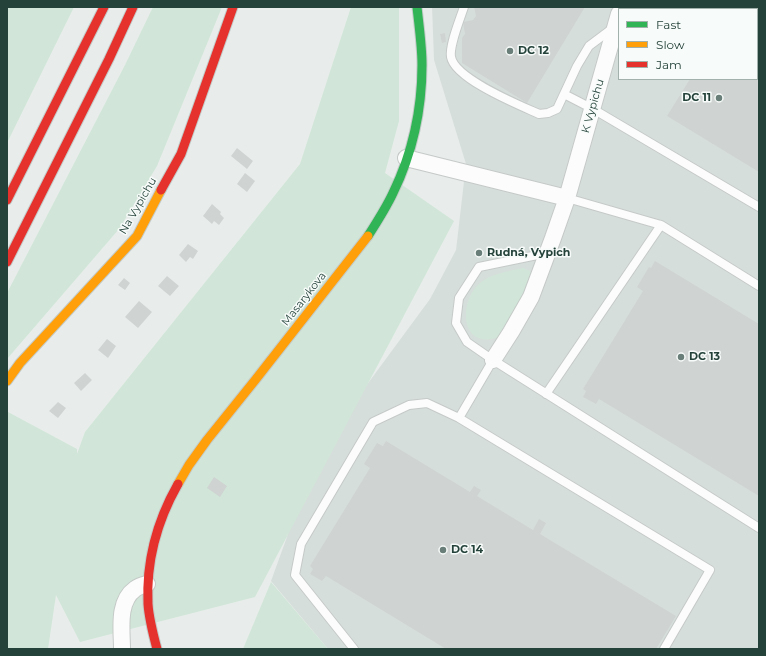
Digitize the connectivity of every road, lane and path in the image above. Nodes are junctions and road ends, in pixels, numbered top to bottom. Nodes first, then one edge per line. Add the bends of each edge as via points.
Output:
1 (104, 7) edge
2 (133, 7) edge
3 (233, 7) edge
4 (417, 7) edge
5 (464, 7) edge
6 (617, 20) edge
7 (564, 94) junction
8 (593, 109) junction
9 (406, 158) junction
10 (567, 198) junction
11 (7, 200) edge
12 (759, 207) edge
13 (661, 224) junction
14 (548, 253) junction
15 (7, 262) edge
16 (759, 286) edge
17 (492, 360) junction
18 (7, 381) edge
19 (546, 394) junction
20 (459, 418) junction
21 (759, 528) edge
22 (147, 584) junction
23 (122, 649) edge
24 (158, 649) edge
25 (354, 649) edge
26 (664, 649) edge

1 - 11 main road
2 - 15 main road
3 - 18 main road, Na Vypichu via 181,154 137,236 20,363
4 - 9 main road, Masarykova via 421,41 421,87
5 - 7 lane via 452,46 451,57 457,69 486,90 539,114 557,109
6 - 7 lane via 589,46
6 - 8 street, K Vypichu
7 - 8 lane
8 - 10 street, K Vypichu
8 - 12 lane
9 - 10 street
9 - 22 main road, Masarykova via 392,196 363,243 180,478 156,534
10 - 13 lane
10 - 14 street, K Vypichu
13 - 16 lane
13 - 19 lane
14 - 17 street, K Vypichu via 531,297
14 - 17 lane via 479,267 459,298 456,323 467,342
17 - 19 lane
17 - 20 lane
19 - 21 lane
20 - 25 lane via 427,403 409,405 373,422 300,544 295,575
20 - 26 lane via 710,570
22 - 23 street via 130,593 125,603 122,612
22 - 24 main road, Masarykova via 150,622

